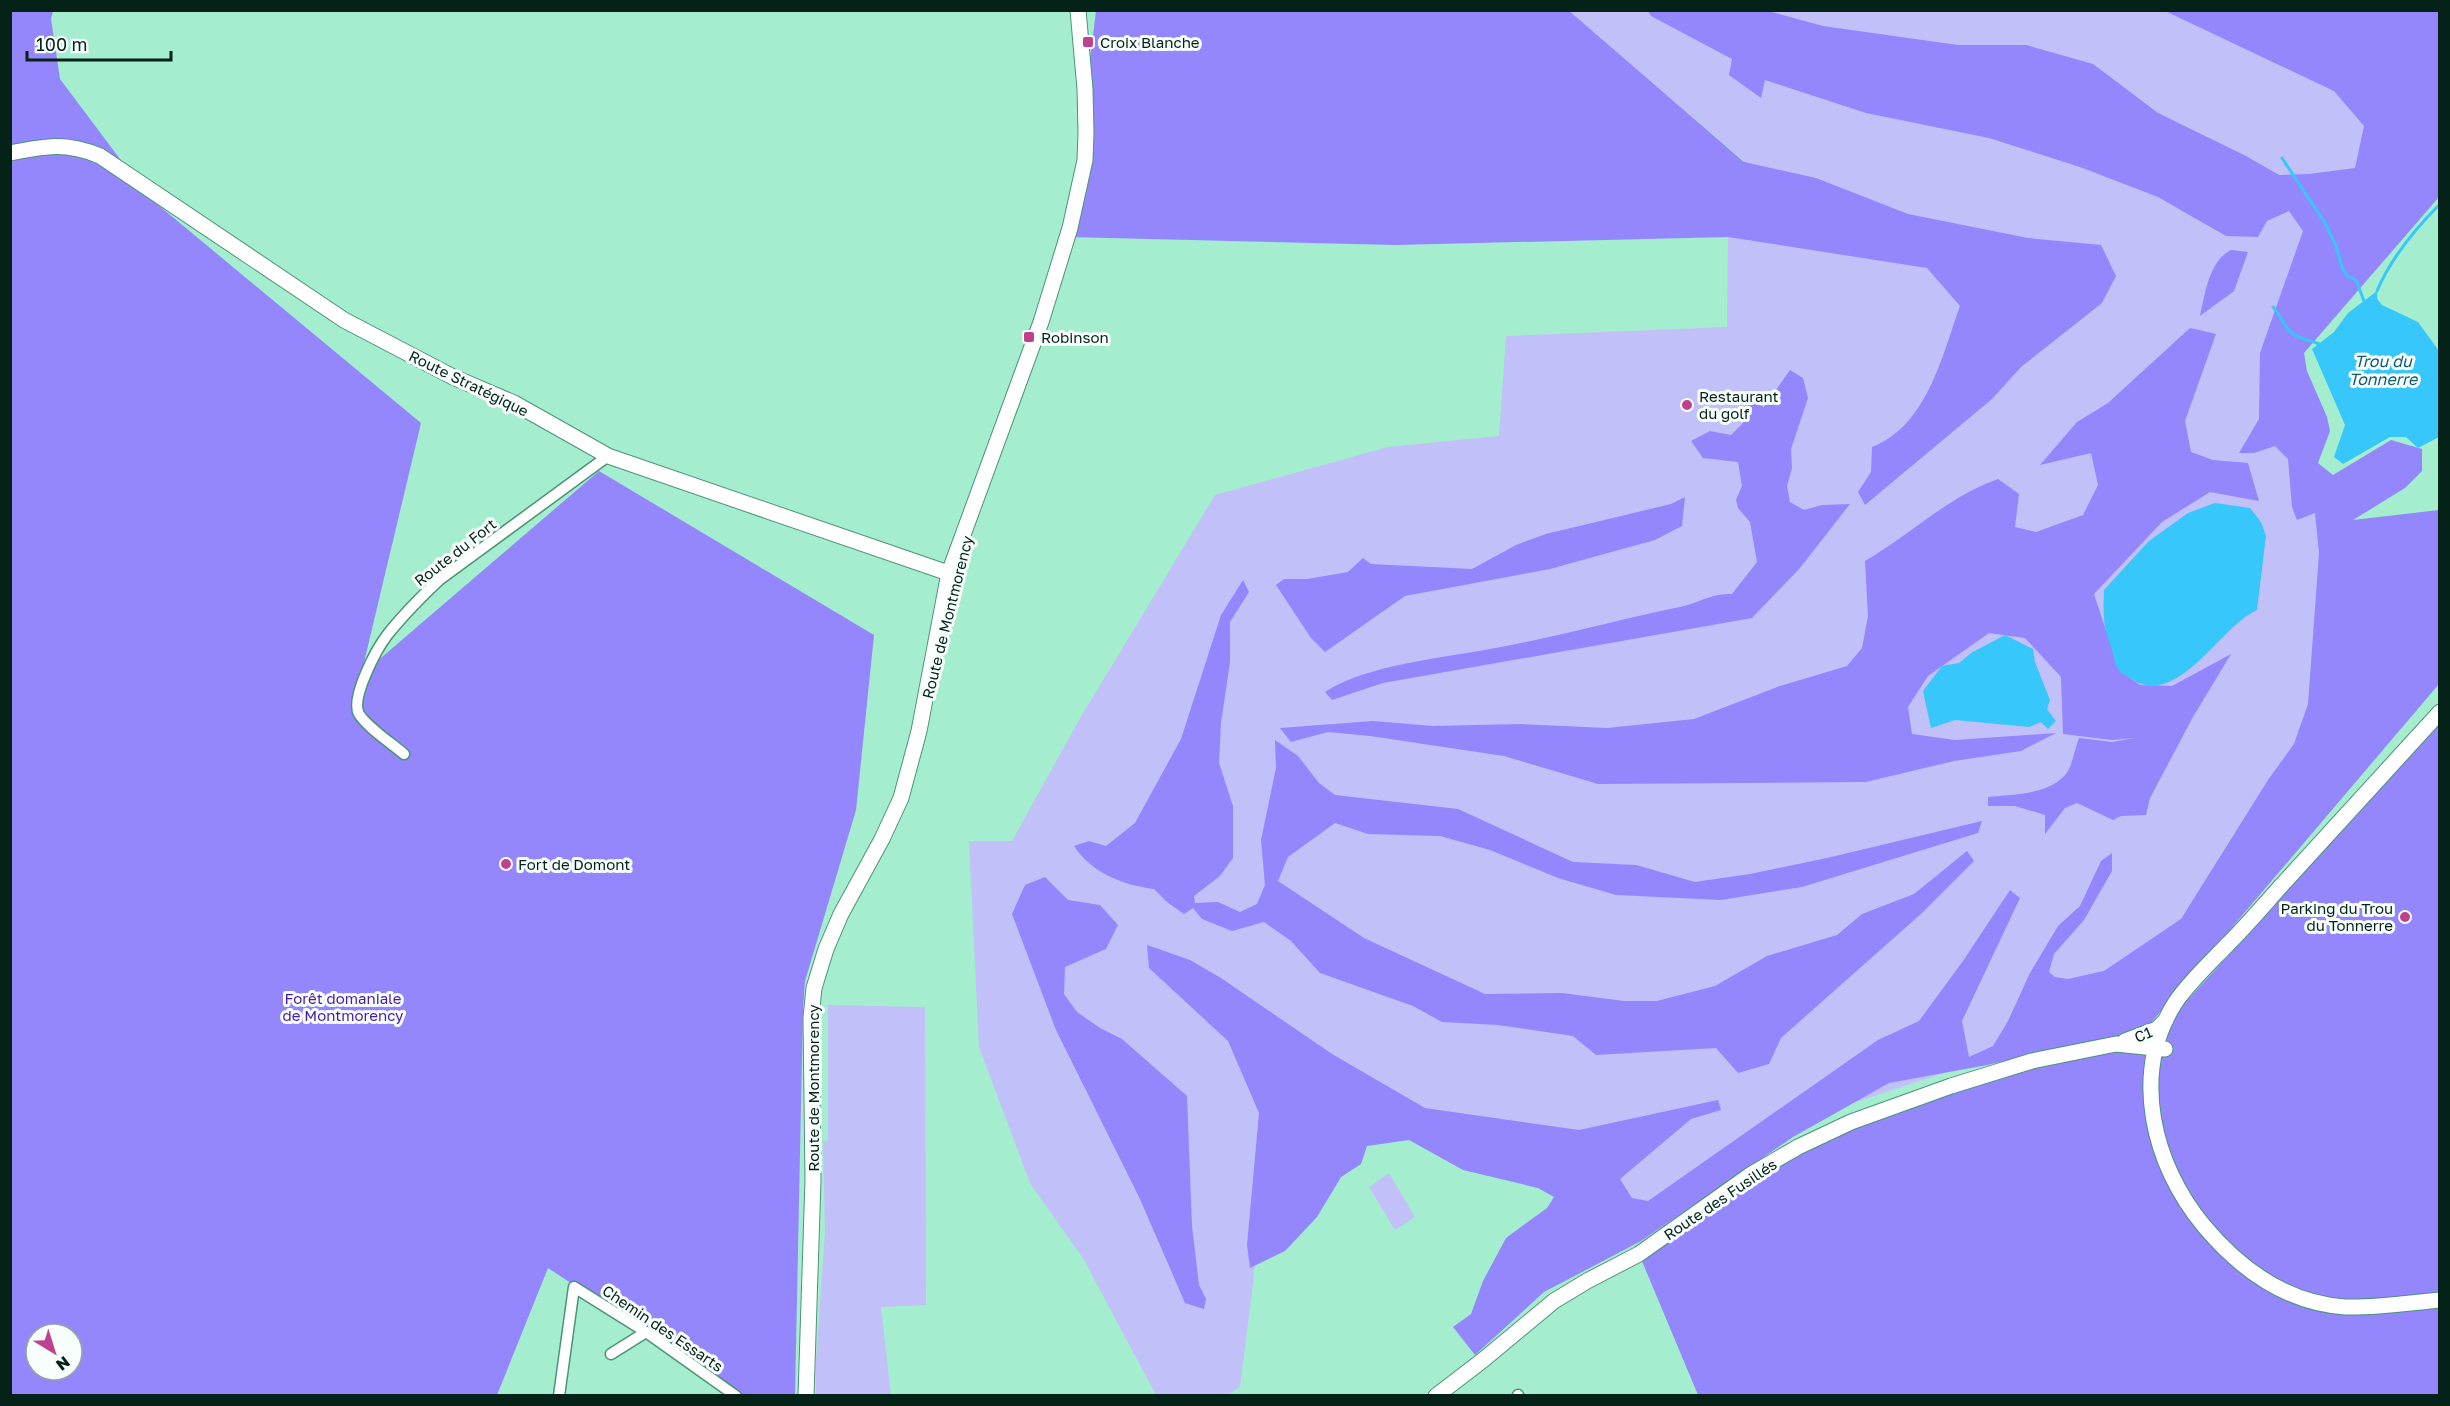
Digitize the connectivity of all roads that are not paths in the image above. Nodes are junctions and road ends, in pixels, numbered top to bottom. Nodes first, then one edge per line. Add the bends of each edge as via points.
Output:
1 (1078, 12) edge
2 (10, 153) edge
3 (608, 456) junction
4 (953, 575) junction
5 (2439, 712) edge
6 (404, 754) dead end
7 (2238, 933) junction
8 (2167, 1019) junction
9 (2138, 1038) junction
10 (2116, 1044) junction
11 (2161, 1048) junction
12 (2439, 1300) edge
13 (646, 1332) junction
14 (611, 1354) dead end
15 (559, 1395) edge
16 (736, 1395) edge
17 (807, 1395) edge
18 (1436, 1395) edge

1 - 4 main road, Route de Montmorency via 1086,133 1080,189 1062,259
2 - 3 main road, Route Stratégique via 60,145 100,156 334,314 417,359 514,403
3 - 4 main road, Route Stratégique
3 - 6 street, Route du Fort via 439,580 386,636 360,686 356,704 363,718
4 - 17 main road, Route de Montmorency via 906,784 894,817 826,949 814,988
5 - 7 main road
7 - 8 main road via 2193,980
7 - 11 main road via 2190,996
8 - 9 main road, C1
8 - 11 main road
9 - 10 main road, C1
9 - 11 main road, C1
10 - 11 main road, Route des Fusillés
10 - 18 main road, Route des Fusillés via 2032,1061 1951,1086 1851,1122 1798,1147 1750,1175 1639,1254 1554,1301
11 - 12 main road via 2161,1148 2196,1216 2226,1252 2256,1275 2296,1296 2369,1307
13 - 14 street
13 - 15 street, Chemin des Essarts via 574,1287
13 - 16 street, Chemin des Essarts

